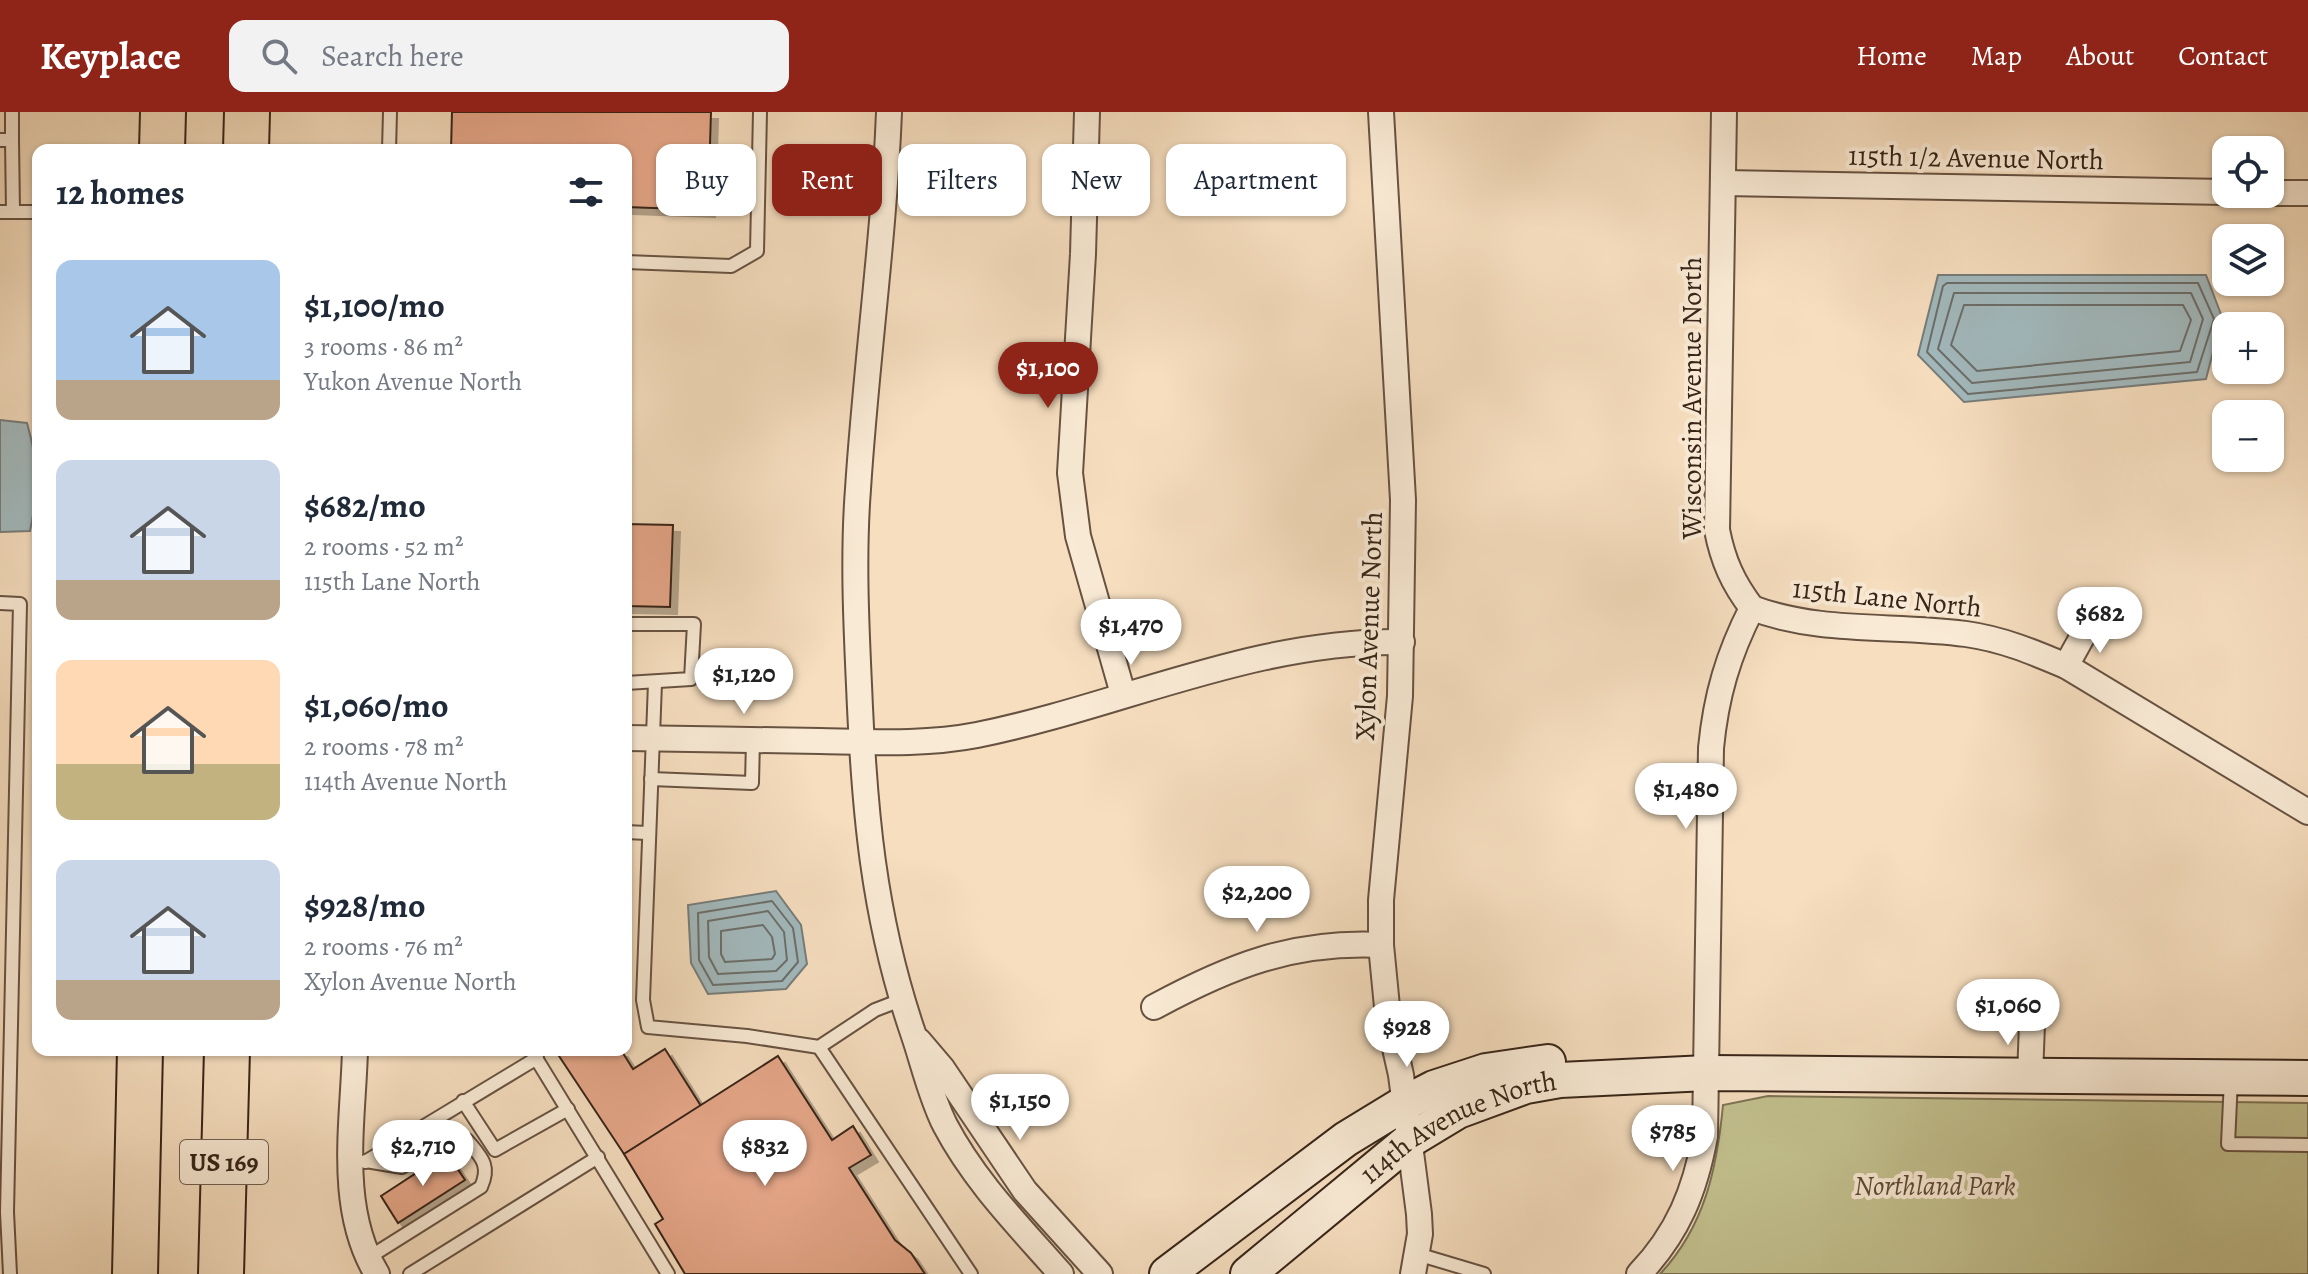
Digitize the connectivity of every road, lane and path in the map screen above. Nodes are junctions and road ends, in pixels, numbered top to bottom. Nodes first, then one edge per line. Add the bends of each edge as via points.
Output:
1 (12, 112) edge
2 (163, 112) edge
3 (247, 112) edge
4 (390, 112) edge
5 (760, 112) edge
6 (889, 112) edge
7 (1087, 112) edge
8 (1381, 112) edge
9 (1724, 112) edge
10 (6, 140) edge
11 (162, 144) edge
12 (246, 144) edge
13 (389, 144) edge
14 (1724, 183) junction
15 (2212, 192) edge
16 (2284, 193) edge
17 (2308, 193) edge
18 (7, 212) edge
19 (32, 212) edge
20 (632, 262) edge
21 (0, 603) edge
22 (1752, 608) junction
23 (2091, 621) dead end
24 (632, 624) edge
25 (1402, 642) junction
26 (2066, 666) junction
27 (632, 683) edge
28 (655, 683) junction
29 (1123, 694) junction
30 (632, 738) edge
31 (652, 739) junction
32 (753, 740) junction
33 (861, 742) junction
34 (651, 779) junction
35 (2308, 812) edge
36 (632, 832) edge
37 (647, 833) junction
38 (1381, 945) junction
39 (901, 1000) junction
40 (1154, 1007) dead end
41 (2032, 1024) dead end
42 (914, 1036) junction
43 (819, 1047) junction
44 (140, 1056) edge
45 (227, 1056) edge
46 (355, 1056) edge
47 (531, 1056) edge
48 (535, 1056) edge
49 (1707, 1073) junction
50 (2030, 1076) junction
51 (2231, 1078) junction
52 (2308, 1078) edge
53 (5, 1098) edge
54 (463, 1101) junction
55 (1405, 1103) junction
56 (568, 1109) junction
57 (1410, 1140) junction
58 (2308, 1145) edge
59 (598, 1157) junction
60 (359, 1166) junction
61 (4, 1212) edge
62 (1415, 1264) edge
63 (372, 1266) edge
64 (1642, 1273) edge
65 (10, 1274) edge
66 (135, 1274) edge
67 (221, 1274) edge
68 (410, 1274) edge
69 (668, 1274) edge
70 (971, 1274) edge
71 (1061, 1274) edge
72 (1100, 1274) edge
73 (1167, 1274) edge
74 (1248, 1274) edge
75 (1484, 1274) edge

1 - 10 lane
2 - 11 highway
3 - 12 highway
4 - 13 lane
5 - 20 lane via 757,251 731,266
6 - 33 street via 883,235 858,491
7 - 29 street via 1070,473 1078,536
8 - 25 street, Xylon Avenue North via 1403,500
9 - 14 street, Wisconsin Avenue North
10 - 18 lane
14 - 15 street, 115th 1/2 Avenue North
14 - 22 street, Wisconsin Avenue North via 1717,530 1723,560
16 - 17 street
18 - 19 lane
21 - 53 lane via 20,604
22 - 26 street, 115th Lane North via 1812,626 1996,639
22 - 49 street via 1729,652 1712,734
23 - 26 street
24 - 28 lane via 694,624 691,679
25 - 29 street via 1324,644 1279,652
25 - 38 street, Xylon Avenue North
26 - 35 street, 115th Lane North
27 - 28 lane
28 - 31 lane
29 - 33 street via 975,735
30 - 31 street
31 - 32 street
31 - 34 lane
32 - 33 street
32 - 34 lane via 752,783
33 - 39 street via 873,884
34 - 37 lane
36 - 37 lane
37 - 43 lane via 643,1000 648,1027
38 - 40 street via 1305,948 1250,960
38 - 55 street, Xylon Avenue North
39 - 42 street
39 - 43 lane via 875,1010
41 - 50 street
42 - 71 street via 924,1077 946,1126 986,1191
42 - 72 street via 942,1068 1025,1191
43 - 70 lane
44 - 66 highway
45 - 67 highway, US 169
46 - 60 street
47 - 54 lane
48 - 56 lane
49 - 50 street, 114th Avenue North
49 - 55 street, 114th Avenue North via 1657,1062 1548,1062 1486,1071
49 - 57 street, 114th Avenue North via 1526,1086 1470,1106
49 - 64 street via 1705,1136 1690,1198 1673,1233
50 - 51 street, 114th Avenue North
51 - 52 street, 114th Avenue North
51 - 58 lane via 2228,1144
53 - 61 lane
54 - 56 lane via 495,1150
54 - 60 lane
55 - 57 street, Xylon Avenue North
55 - 73 street, 114th Avenue North via 1346,1139
56 - 59 lane
57 - 62 street, Xylon Avenue North via 1419,1214
57 - 74 street, 114th Avenue North
59 - 68 lane
59 - 69 lane
60 - 63 street via 354,1219
60 - 63 lane via 402,1167 457,1138 467,1140 485,1162 487,1174 481,1187
61 - 65 lane
62 - 75 lane

